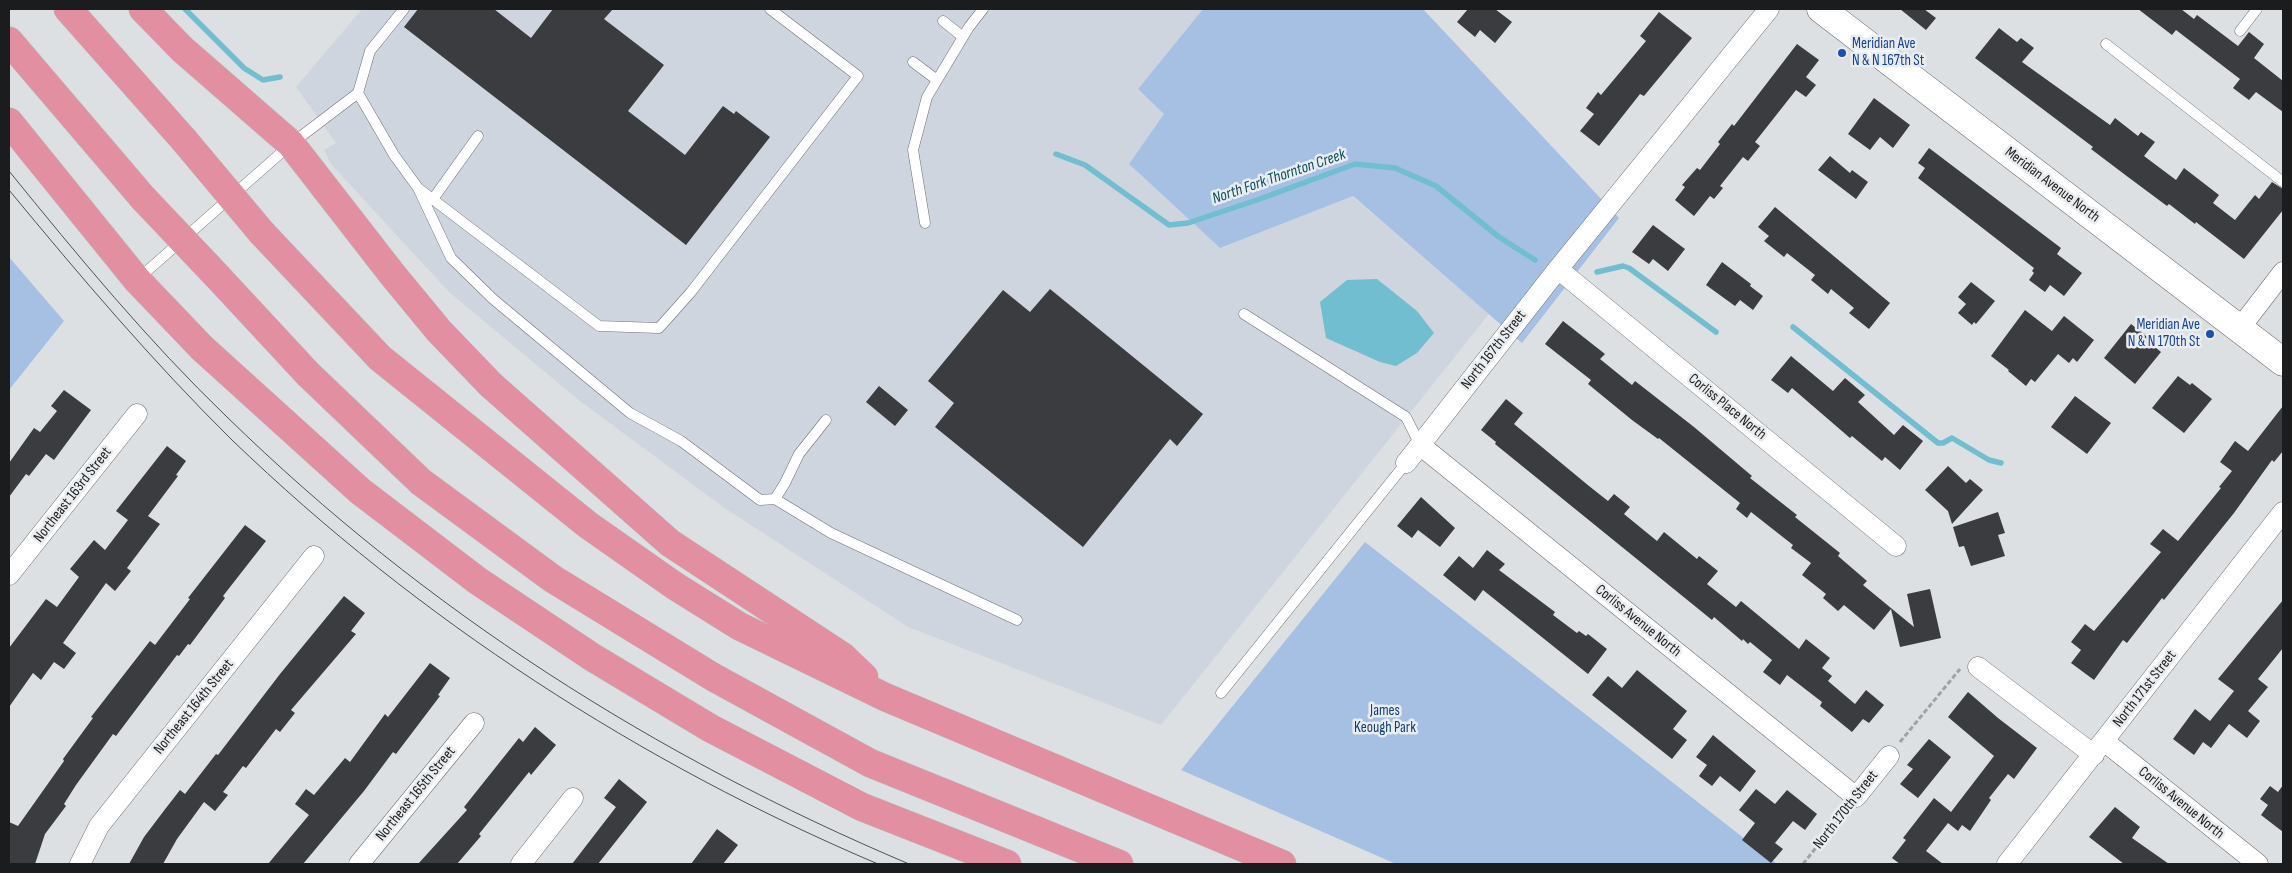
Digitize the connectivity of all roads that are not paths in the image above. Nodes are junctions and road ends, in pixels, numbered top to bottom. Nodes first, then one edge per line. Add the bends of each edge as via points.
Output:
1 (68, 9) edge
2 (142, 9) edge
3 (404, 9) edge
4 (770, 9) edge
5 (983, 9) edge
6 (1769, 9) edge
7 (1821, 9) edge
8 (2257, 9) edge
9 (942, 21) dead end
10 (2240, 31) dead end
11 (963, 37) junction
12 (9, 41) edge
13 (2106, 44) dead end
14 (913, 62) dead end
15 (937, 80) junction
16 (358, 93) junction
17 (9, 122) edge
18 (478, 136) dead end
19 (290, 144) junction
20 (2283, 182) edge
21 (418, 188) junction
22 (433, 199) junction
23 (926, 223) dead end
24 (1558, 269) junction
25 (2283, 272) edge
26 (137, 280) junction
27 (1244, 314) dead end
28 (2240, 328) junction
29 (2283, 362) edge
30 (137, 414) dead end
31 (826, 420) dead end
32 (1420, 446) junction
33 (1406, 463) joint
34 (775, 499) junction
35 (2283, 512) edge
36 (1896, 546) dead end
37 (314, 556) dead end
38 (9, 575) edge
39 (1017, 620) dead end
40 (1978, 667) road end
41 (1221, 693) dead end
42 (885, 697) junction
43 (474, 723) dead end
44 (2099, 748) junction
45 (1889, 756) road end
46 (1856, 797) joint
47 (573, 798) dead end
48 (80, 863) edge
49 (359, 864) edge
50 (521, 864) edge
51 (1007, 864) edge
52 (1119, 864) edge
53 (1282, 864) edge
54 (2007, 864) edge
55 (2258, 864) edge

1 - 42 highway, bridge via 262,233 380,358 588,525 675,586 740,626
2 - 19 highway
3 - 16 lane via 370,50
4 - 22 lane via 858,76 691,292 659,328 599,326
5 - 11 lane
6 - 24 street, North 167th Street
7 - 28 street, Meridian Avenue North
8 - 10 lane
9 - 11 lane
11 - 15 lane
12 - 52 highway, bridge via 144,198 308,374 421,482 553,578 713,677 870,762
13 - 20 lane
14 - 15 lane
15 - 23 lane via 926,97 912,150
16 - 19 lane
16 - 21 lane via 394,155
17 - 26 highway
18 - 22 lane
19 - 26 lane
19 - 42 highway via 439,331 491,385 670,543 842,656
21 - 22 lane
21 - 34 lane via 451,258 493,299 630,413 681,441 760,500
24 - 32 street, North 167th Street
24 - 36 street, Corliss Place North
25 - 28 street
26 - 51 highway via 202,348 300,439 360,491 478,581 592,657 710,728 862,807
27 - 32 lane via 1406,417
28 - 29 street, Meridian Avenue North
30 - 38 street, Northeast 163rd Street
31 - 34 lane via 799,454
32 - 33 street, North 167th Street
32 - 46 street, Corliss Avenue North
33 - 41 lane, North 167th Street
34 - 39 lane via 831,533
35 - 44 street, North 171st Street
37 - 48 street, Northeast 164th Street via 99,826
40 - 44 street, Corliss Avenue North
42 - 53 highway
43 - 49 street, Northeast 165th Street
44 - 54 street, North 171st Street
44 - 55 street, Corliss Avenue North
45 - 46 street, North 170th Street
47 - 50 street

